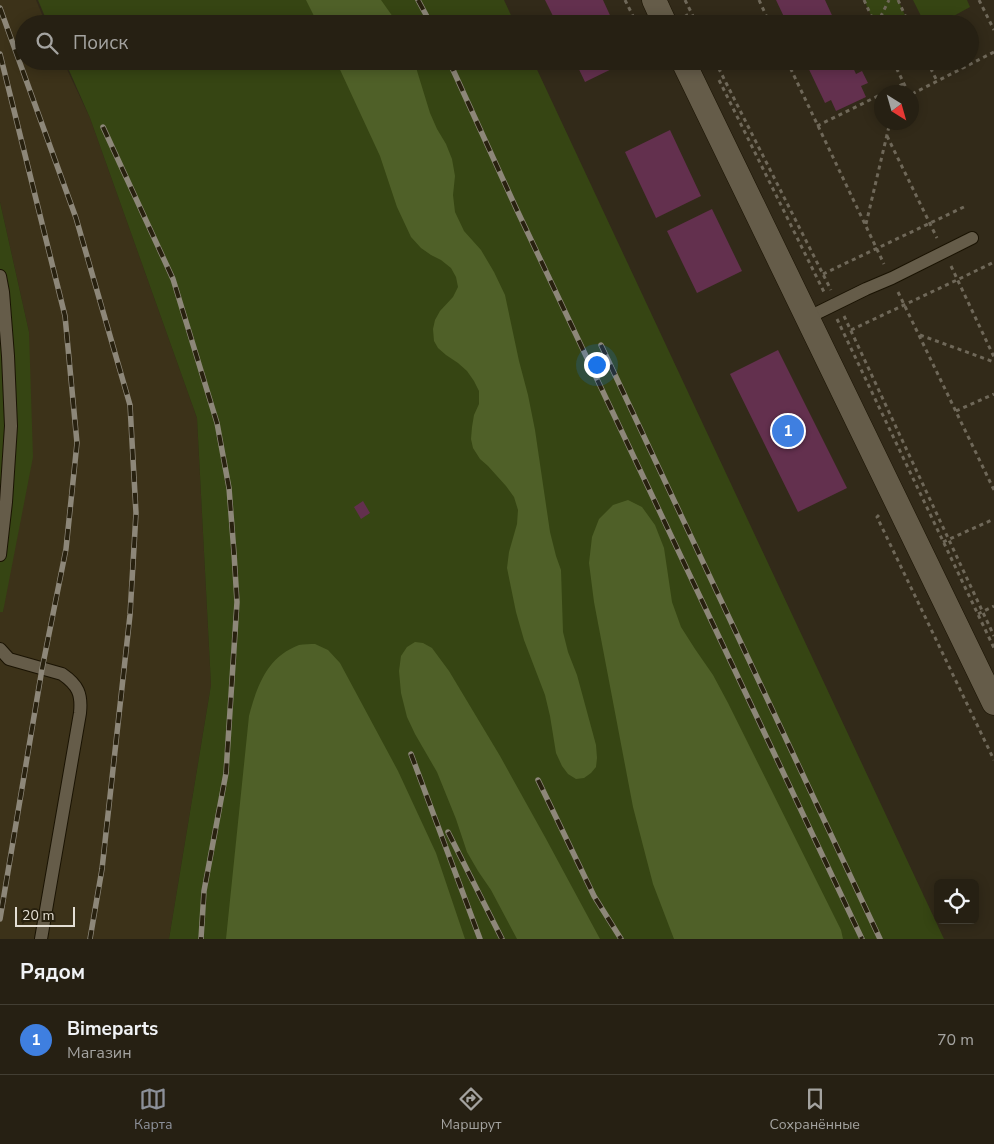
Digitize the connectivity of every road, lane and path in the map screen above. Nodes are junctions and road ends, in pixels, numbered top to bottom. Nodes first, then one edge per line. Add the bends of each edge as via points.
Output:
1 (654, 0) edge
2 (685, 0) edge
3 (759, 0) edge
4 (864, 0) edge
5 (889, 0) edge
6 (898, 0) edge
7 (979, 0) edge
8 (661, 15) edge
9 (692, 15) edge
10 (766, 15) edge
11 (872, 15) edge
12 (881, 15) edge
13 (905, 15) edge
14 (994, 30) edge
15 (994, 52) edge
16 (979, 60) edge
17 (687, 70) edge
18 (720, 70) edge
19 (897, 70) edge
20 (932, 70) edge
21 (958, 70) edge
22 (718, 79) dead end
23 (937, 81) junction
24 (903, 84) edge
25 (919, 90) edge
26 (874, 98) edge
27 (818, 126) dead end
28 (888, 130) edge
29 (966, 206) dead end
30 (866, 226) dead end
31 (972, 238) dead end
32 (994, 262) edge
33 (823, 274) junction
34 (0, 276) edge
35 (835, 304) junction
36 (807, 318) junction
37 (851, 330) junction
38 (919, 334) dead end
39 (994, 362) edge
40 (994, 394) edge
41 (956, 411) dead end
42 (994, 519) edge
43 (949, 539) junction
44 (889, 541) dead end
45 (943, 542) junction
46 (0, 555) edge
47 (994, 606) edge
48 (983, 611) junction
49 (978, 614) junction
50 (994, 636) edge
51 (994, 648) edge
52 (0, 649) edge
53 (994, 703) edge
54 (994, 760) edge
55 (41, 939) edge

1 - 8 street
2 - 9 path
3 - 10 path
4 - 11 path
5 - 12 path
6 - 13 path
7 - 14 path
15 - 16 path
17 - 36 street
18 - 33 path
19 - 24 path
20 - 23 path
21 - 23 path
22 - 35 path
23 - 25 path
26 - 27 path
28 - 30 path
29 - 33 path
31 - 35 lane
32 - 37 path
33 - 35 path
34 - 46 lane via 11,426
35 - 36 lane
35 - 37 path
35 - 45 path
36 - 53 street
37 - 43 path
38 - 39 path
40 - 41 path
42 - 43 path
43 - 45 path
43 - 48 path
44 - 54 path
45 - 49 path
47 - 48 path
48 - 49 path
48 - 50 path
49 - 51 path
52 - 55 lane via 9,658 70,679 82,703

